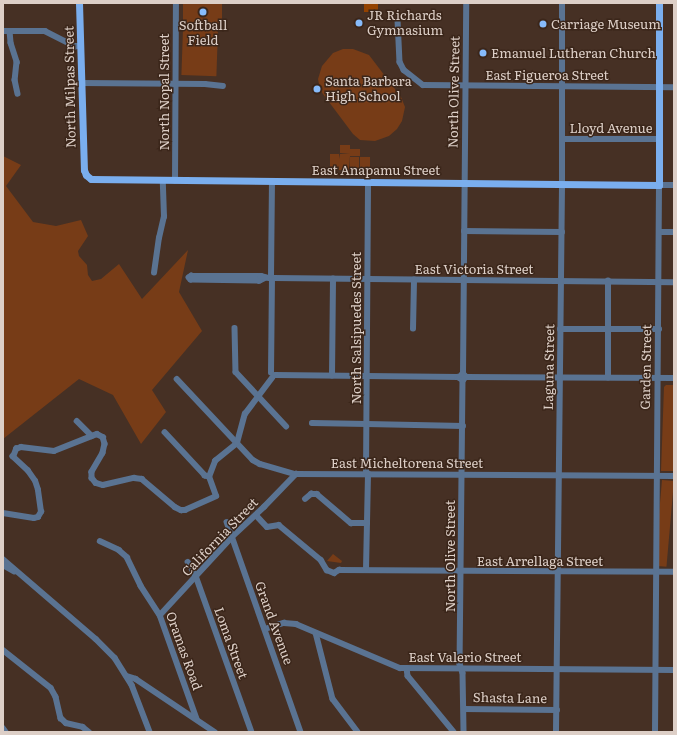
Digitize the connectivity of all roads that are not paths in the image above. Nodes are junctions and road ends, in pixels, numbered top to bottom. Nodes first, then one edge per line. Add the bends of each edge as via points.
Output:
1 (79, 3) edge
2 (176, 3) edge
3 (466, 3) edge
4 (562, 3) edge
5 (659, 3) edge
6 (398, 20) dead end
7 (3, 31) edge
8 (10, 31) junction
9 (81, 46) junction
10 (81, 83) junction
11 (175, 84) junction
12 (223, 86) dead end
13 (465, 86) junction
14 (562, 86) junction
15 (659, 87) junction
16 (674, 87) edge
17 (18, 94) dead end
18 (562, 139) junction
19 (660, 139) junction
20 (84, 170) joint
21 (163, 181) junction
22 (175, 181) junction
23 (272, 182) junction
24 (368, 182) junction
25 (464, 183) junction
26 (562, 184) junction
27 (659, 185) junction
28 (674, 185) edge
29 (464, 231) junction
30 (562, 232) junction
31 (659, 232) junction
32 (674, 232) edge
33 (154, 273) dead end
34 (270, 278) junction
35 (333, 279) junction
36 (368, 279) junction
37 (414, 280) junction
38 (464, 280) junction
39 (561, 281) junction
40 (608, 281) junction
41 (659, 282) junction
42 (674, 282) edge
43 (235, 328) dead end
44 (413, 329) dead end
45 (560, 329) junction
46 (608, 329) junction
47 (659, 329) junction
48 (366, 375) junction
49 (273, 376) junction
50 (332, 376) junction
51 (463, 377) junction
52 (560, 377) junction
53 (608, 378) junction
54 (658, 378) junction
55 (674, 378) edge
56 (177, 379) dead end
57 (259, 398) junction
58 (77, 421) dead end
59 (312, 423) dead end
60 (367, 424) junction
61 (286, 426) dead end
62 (462, 426) junction
63 (165, 433) dead end
64 (92, 436) junction
65 (237, 443) junction
66 (296, 474) junction
67 (367, 474) junction
68 (462, 474) junction
69 (558, 475) junction
70 (658, 476) junction
71 (674, 476) edge
72 (209, 477) junction
73 (305, 499) dead end
74 (3, 513) edge
75 (256, 515) junction
76 (227, 522) dead end
77 (367, 523) junction
78 (232, 537) junction
79 (100, 541) dead end
80 (3, 559) edge
81 (188, 562) dead end
82 (3, 565) edge
83 (366, 570) junction
84 (461, 571) junction
85 (558, 572) junction
86 (657, 572) junction
87 (674, 572) edge
88 (23, 576) junction
89 (196, 576) junction
90 (160, 615) junction
91 (265, 629) junction
92 (316, 633) junction
93 (3, 650) edge
94 (407, 668) junction
95 (462, 668) junction
96 (557, 669) junction
97 (655, 670) junction
98 (674, 670) edge
99 (127, 676) junction
100 (464, 709) junction
101 (557, 710) junction
102 (197, 719) junction
103 (3, 728) edge
104 (6, 732) edge
105 (89, 732) edge
106 (150, 732) edge
107 (215, 732) edge
108 (252, 732) edge
109 (301, 732) edge
110 (358, 732) edge
111 (454, 732) edge
112 (464, 732) edge
113 (556, 732) edge
114 (655, 732) edge

1 - 9 main road, North Milpas Street
2 - 11 street, North Nopal Street
3 - 13 street, North Olive Street
4 - 14 street, Laguna Street
5 - 15 main road, Garden Street
6 - 13 street, East Figueroa Street via 400,62 404,70 420,83
7 - 8 street
8 - 9 street via 45,31 75,46
8 - 17 street via 16,58 15,80
9 - 10 main road, North Milpas Street
10 - 11 street
10 - 20 main road, North Milpas Street
11 - 12 street
11 - 22 street, North Nopal Street
13 - 14 street, East Figueroa Street
13 - 25 street, North Olive Street
14 - 15 street, East Figueroa Street
14 - 18 street, Laguna Street
15 - 16 street, East Figueroa Street
15 - 19 main road, Garden Street
18 - 19 street, Lloyd Avenue
18 - 26 street, Laguna Street
19 - 27 main road, Garden Street
20 - 21 main road, East Anapamu Street via 87,177 94,180
21 - 22 main road, East Anapamu Street
21 - 33 street via 164,217
22 - 23 main road, East Anapamu Street
23 - 24 main road, East Anapamu Street
23 - 34 street
24 - 25 main road, East Anapamu Street
24 - 36 street, North Salsipuedes Street
25 - 26 main road, East Anapamu Street
25 - 29 street, North Olive Street
26 - 27 main road, East Anapamu Street
26 - 30 street, Laguna Street
27 - 28 street, East Anapamu Street
27 - 31 street, Garden Street
29 - 30 street
29 - 38 street, North Olive Street
30 - 39 street, Laguna Street
31 - 32 street
31 - 41 street, Garden Street
34 - 34 street, East Victoria Street via 261,276 189,278 252,281
34 - 35 street, East Victoria Street
34 - 49 street
35 - 36 street, East Victoria Street
35 - 50 street
36 - 37 street, East Victoria Street
36 - 48 street, North Salsipuedes Street
37 - 38 street, East Victoria Street
37 - 44 street
38 - 39 street, East Victoria Street
38 - 51 street, North Olive Street
39 - 40 street, East Victoria Street
39 - 45 street, Laguna Street
40 - 41 street, East Victoria Street
40 - 46 street
41 - 42 street, East Victoria Street
41 - 47 street, Garden Street
43 - 57 street via 235,369
45 - 46 street
45 - 52 street, Laguna Street
46 - 47 street
46 - 53 street
47 - 54 street, Garden Street
48 - 50 street
48 - 51 street
48 - 60 street, North Salsipuedes Street
49 - 50 street
49 - 57 street
51 - 52 street
51 - 62 street, North Olive Street
52 - 53 street
52 - 69 street, Laguna Street
53 - 54 street
54 - 55 street
54 - 70 street, Garden Street
56 - 65 street, East Micheltorena Street
57 - 61 street
57 - 65 street via 245,414
58 - 64 street
59 - 60 street
60 - 62 street
60 - 67 street, North Salsipuedes Street
62 - 68 street, North Olive Street
63 - 72 street via 204,476
64 - 72 street via 100,435 105,441 103,453 92,472 93,480 98,484 142,479 177,508 185,510 216,496
64 - 74 street via 54,451 21,447 16,449 13,457 34,481 42,512 34,518
65 - 66 street, East Micheltorena Street via 260,464
65 - 72 street via 216,461
66 - 67 street, East Micheltorena Street
66 - 75 street, California Street
67 - 68 street, East Micheltorena Street
67 - 77 street, North Salsipuedes Street
68 - 69 street, East Micheltorena Street
68 - 84 street, North Olive Street
69 - 70 street, East Micheltorena Street
69 - 85 street, Laguna Street
70 - 71 street, East Micheltorena Street
70 - 86 street, Garden Street
73 - 77 street via 311,494 317,494 351,523
75 - 78 street, California Street
75 - 83 street, East Arrellaga Street via 267,527 279,525 316,555 327,570 334,573 339,570
76 - 78 street, Grand Avenue
77 - 83 street, North Salsipuedes Street
78 - 89 street, California Street
78 - 91 street, Grand Avenue
79 - 90 street, Oramas Road via 120,550 127,557 141,586
80 - 88 street
81 - 89 street, Loma Street
82 - 88 street
83 - 84 street, East Arrellaga Street
84 - 85 street, East Arrellaga Street
84 - 95 street, North Olive Street
85 - 86 street, East Arrellaga Street
85 - 96 street, Laguna Street
86 - 87 street, East Arrellaga Street
86 - 97 street, Garden Street
88 - 99 street via 100,642
89 - 90 street, California Street
89 - 108 street, Loma Street
90 - 102 street, Oramas Road
91 - 92 street, East Valerio Street via 289,623
91 - 109 street, Grand Avenue
92 - 94 street, East Valerio Street via 396,667
92 - 110 street via 333,699
93 - 105 street via 51,688 63,720 68,724 83,727
94 - 95 street, East Valerio Street
94 - 111 street via 408,676
95 - 96 street, East Valerio Street
95 - 100 street, North Olive Street
96 - 97 street, East Valerio Street
96 - 101 street, Laguna Street
97 - 98 street, East Valerio Street
97 - 114 street, Garden Street
99 - 102 street via 136,679
99 - 106 street
100 - 101 street, Shasta Lane
100 - 112 street, North Olive Street
101 - 113 street, Laguna Street
102 - 107 street
103 - 104 street

